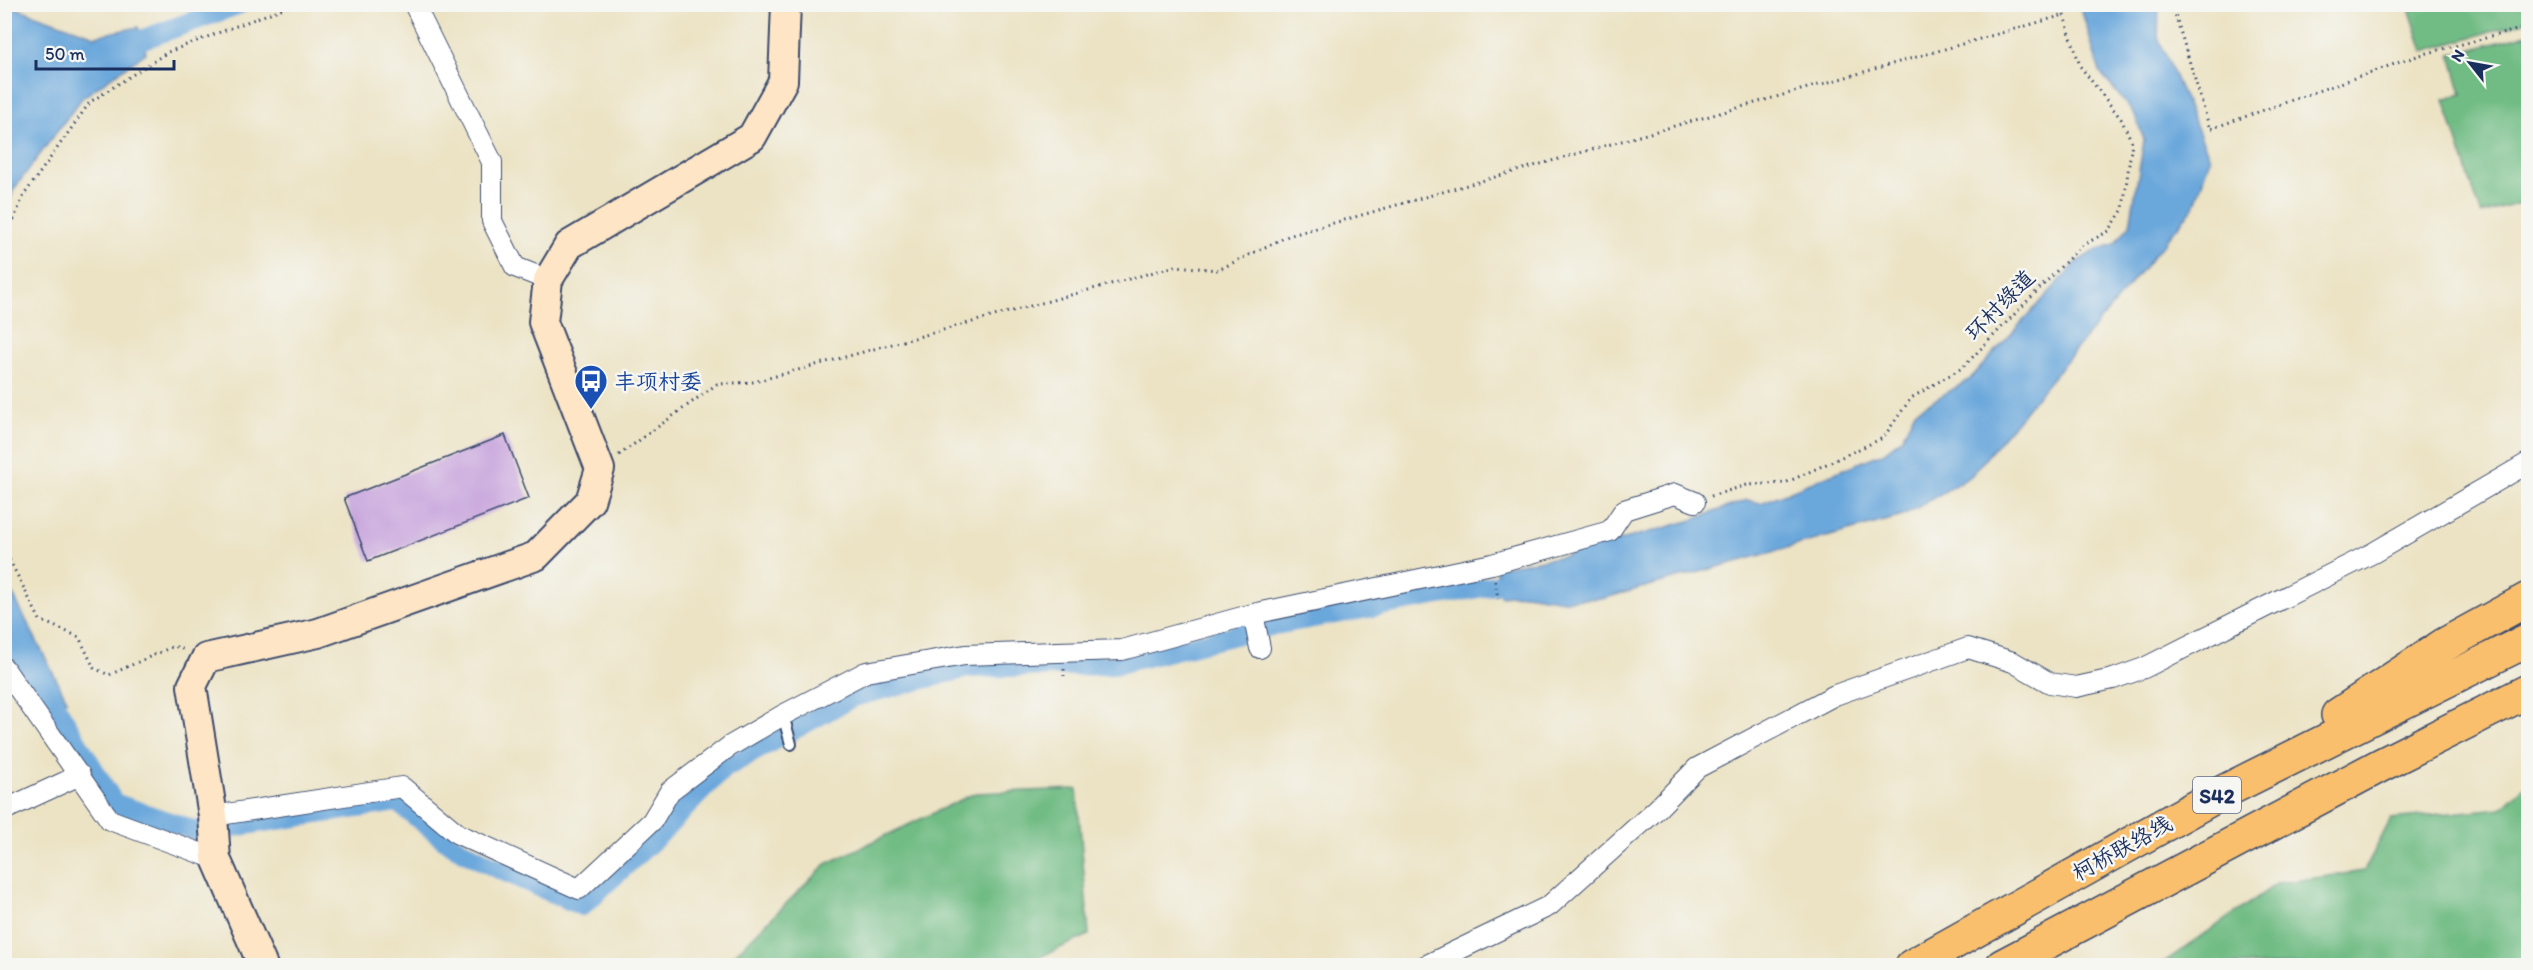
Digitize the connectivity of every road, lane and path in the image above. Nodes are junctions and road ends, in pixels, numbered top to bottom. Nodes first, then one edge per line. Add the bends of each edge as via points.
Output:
1 (294, 4) edge
2 (414, 4) edge
3 (786, 4) edge
4 (2063, 4) edge
5 (2172, 4) edge
6 (2064, 15) junction
7 (2529, 27) edge
8 (4, 242) edge
9 (548, 280) junction
10 (2529, 463) edge
11 (600, 469) junction
12 (1695, 501) joint
13 (4, 549) edge
14 (2529, 599) edge
15 (2529, 640) edge
16 (206, 658) junction
17 (4, 668) edge
18 (2529, 691) edge
19 (2529, 709) edge
20 (783, 715) junction
21 (791, 744) dead end
22 (2381, 765) junction
23 (80, 776) junction
24 (2221, 793) junction
25 (4, 810) edge
26 (213, 816) junction
27 (216, 860) junction
28 (263, 966) edge
29 (1425, 966) edge
30 (1912, 966) edge
31 (2002, 966) edge

1 - 8 path via 168,52 90,102 24,195
2 - 9 street via 492,162 492,221 515,267
3 - 9 street via 783,81 752,137 569,246
4 - 6 path, 环村绿道
5 - 7 path via 2210,129 2420,55
6 - 11 path via 1288,236 1218,270 1176,266 754,382 717,384
6 - 12 path, 环村绿道 via 2080,66 2121,119 2132,142 2123,209 2109,231 2081,246 1962,368 1911,398 1883,438 1785,483 1747,485
9 - 11 street via 543,322
10 - 29 street via 2373,553 2144,668 2113,679 2076,687 2050,683 2013,662 1968,648 1835,695 1697,768 1548,906
11 - 16 street via 590,501 536,556 318,633
12 - 20 street via 1675,494 1624,510 1610,531 1257,630 1122,650 965,655 866,672
13 - 16 path via 40,620 79,637 94,668 109,675 174,646
14 - 24 highway via 2444,645
15 - 24 highway, 柯桥联络线 / S42
16 - 26 street via 192,686
17 - 23 street
18 - 22 highway, 柯桥联络线 / S42
19 - 22 highway
20 - 21 lane
20 - 26 street via 669,791 652,821 579,889 458,834 402,787
22 - 31 highway, 柯桥联络线 / S42
23 - 25 street
23 - 27 street via 110,819
24 - 30 highway, 柯桥联络线 / S42
26 - 27 street
27 - 28 street

